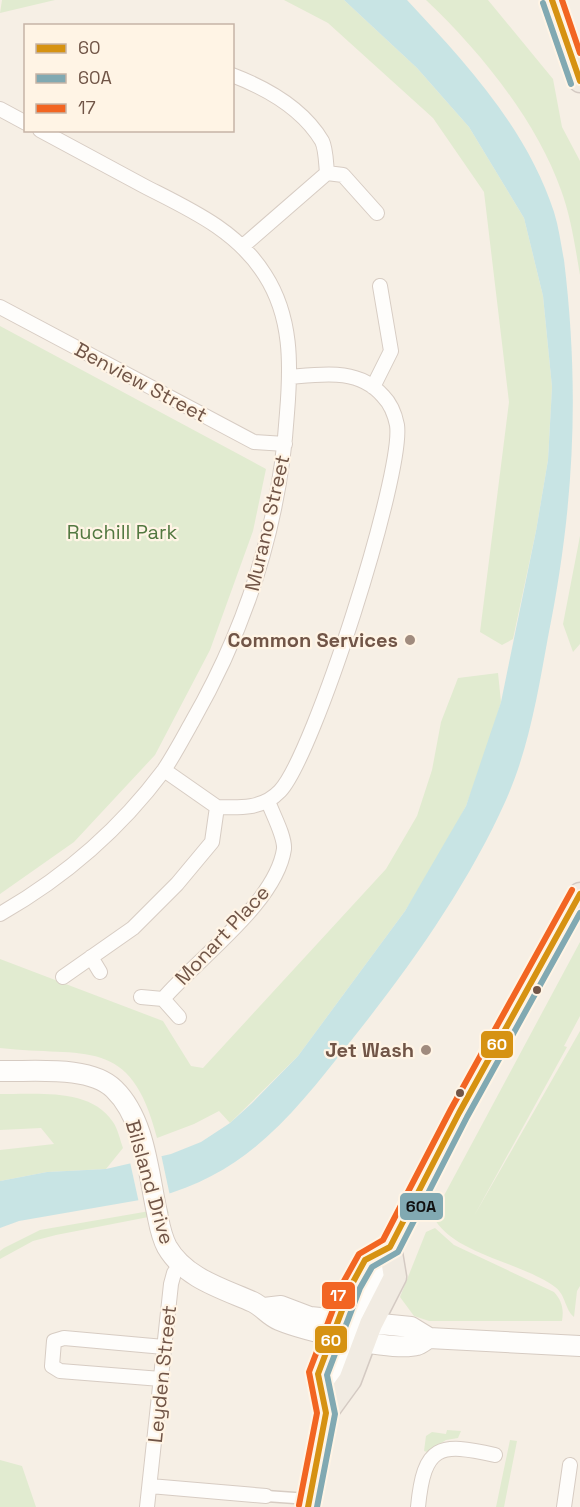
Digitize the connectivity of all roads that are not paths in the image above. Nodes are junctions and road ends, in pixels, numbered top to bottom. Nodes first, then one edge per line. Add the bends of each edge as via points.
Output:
1 (552, 0) edge
2 (234, 76) edge
3 (580, 79) edge
4 (0, 109) edge
5 (24, 122) edge
6 (44, 132) edge
7 (327, 173) junction
8 (377, 213) dead end
9 (243, 246) junction
10 (380, 286) dead end
11 (0, 308) edge
12 (290, 377) junction
13 (373, 387) junction
14 (285, 444) junction
15 (164, 770) junction
16 (268, 801) junction
17 (217, 807) junction
18 (580, 894) edge
19 (0, 914) edge
20 (91, 957) junction
21 (100, 972) dead end
22 (63, 977) dead end
23 (141, 997) dead end
24 (163, 999) junction
25 (179, 1017) dead end
26 (0, 1071) edge
27 (390, 1247) junction
28 (180, 1265) junction
29 (350, 1330) junction
30 (580, 1346) edge
31 (164, 1347) junction
32 (161, 1379) junction
33 (326, 1413) junction
34 (495, 1455) dead end
35 (570, 1465) dead end
36 (150, 1486) junction
37 (266, 1496) joint
38 (309, 1503) edge
39 (147, 1507) edge
40 (418, 1507) edge
41 (564, 1507) edge

1 - 3 main road
2 - 7 street via 260,86 304,119 323,143
4 - 5 street
6 - 9 street, Murano Street via 208,220
7 - 8 street via 343,174
7 - 9 street
9 - 12 street, Murano Street via 278,299 290,346
10 - 13 street via 391,351
11 - 14 street, Benview Street via 252,441
12 - 13 street via 345,375
12 - 14 street, Murano Street
13 - 16 street via 384,396 397,425 384,510 315,721 287,782
14 - 15 street, Murano Street via 279,490 250,600 212,686
15 - 17 street
15 - 19 street, Murano Street via 84,857
16 - 17 street via 255,806
16 - 24 street, Monart Place via 284,847 276,874 239,922
17 - 20 street via 212,842 177,884 133,928
18 - 27 main road
20 - 21 street
20 - 22 street
23 - 24 street, Monart Place
24 - 25 street, Monart Place
26 - 28 main road, Bilsland Drive via 86,1074 114,1088 138,1131 160,1230
27 - 29 main road via 365,1260
27 - 29 main road via 395,1277
28 - 29 main road, Bilsland Drive via 264,1308 281,1306
28 - 31 street, Leyden Street via 172,1280
29 - 30 main road, Bilsland Drive via 411,1327 429,1338
29 - 33 main road via 350,1380
29 - 33 main road via 318,1374
31 - 32 street, Leyden Street
31 - 32 street via 64,1338 54,1341 52,1366 60,1371
32 - 36 street, Leyden Street
33 - 38 main road
34 - 40 street via 459,1447 442,1450 427,1464
35 - 41 street
36 - 37 street
36 - 39 street, Leyden Street
37 - 38 street

